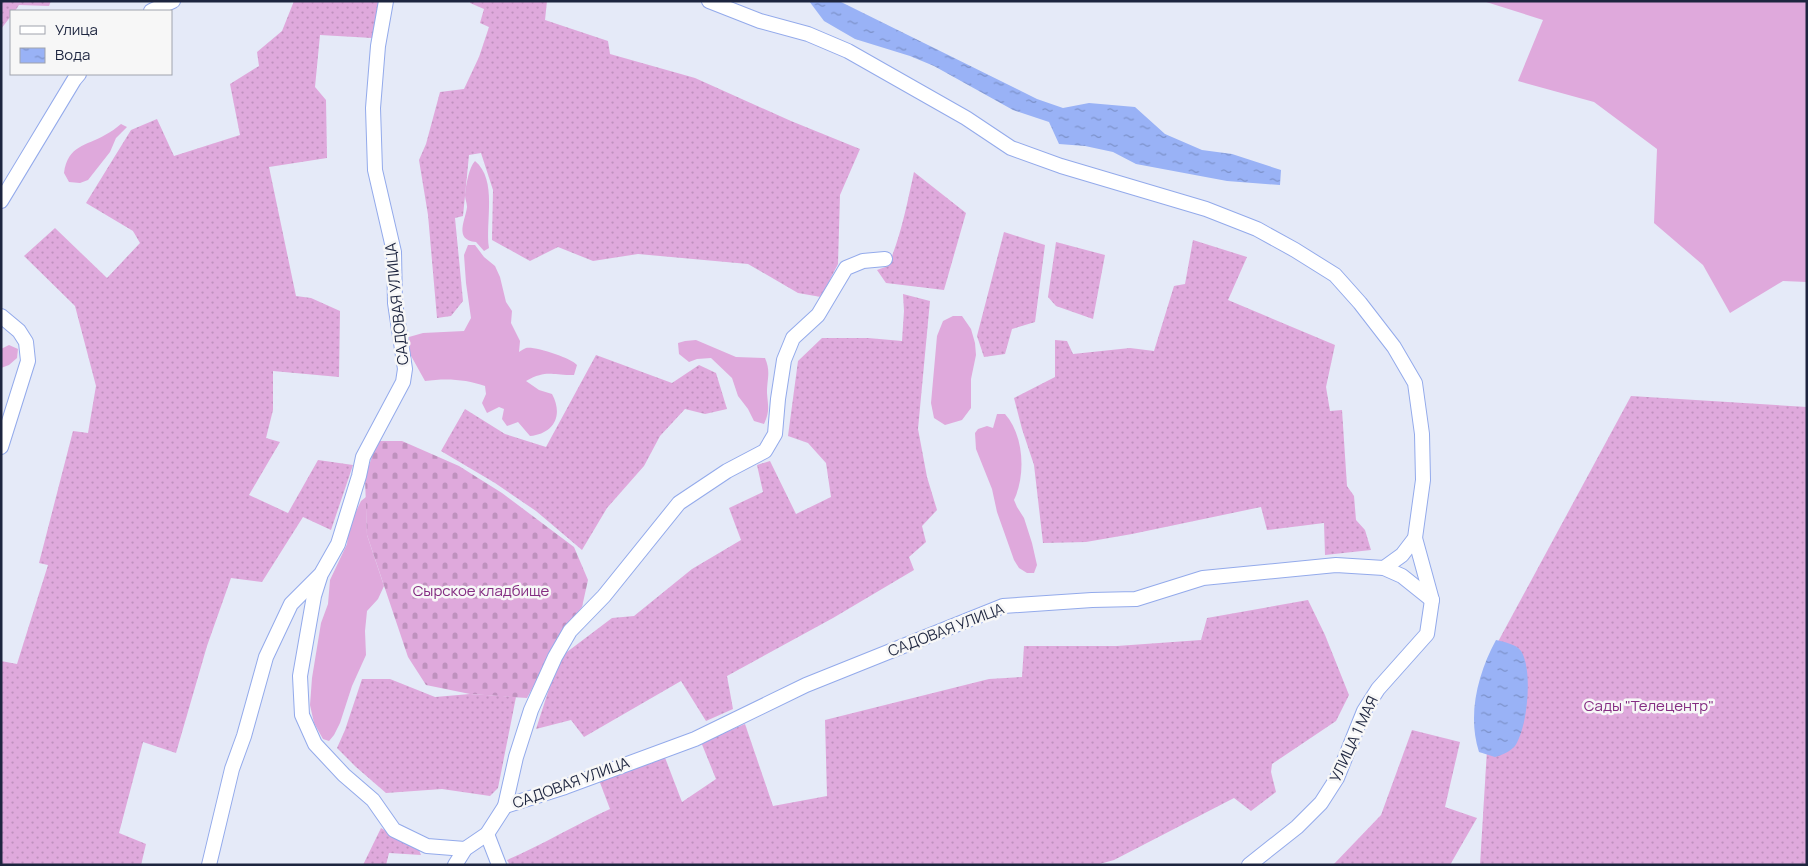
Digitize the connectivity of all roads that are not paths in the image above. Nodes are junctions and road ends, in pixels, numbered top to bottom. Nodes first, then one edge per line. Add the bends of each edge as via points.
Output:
1 (173, 1) edge
2 (386, 1) edge
3 (709, 1) edge
4 (153, 10) edge
5 (78, 75) edge
6 (1, 201) edge
7 (885, 259) dead end
8 (1, 316) edge
9 (1, 447) edge
10 (1415, 538) junction
11 (1384, 568) junction
12 (321, 574) junction
13 (1432, 600) junction
14 (505, 806) junction
15 (487, 834) junction
16 (465, 849) junction
17 (209, 865) edge
18 (455, 865) edge
19 (499, 865) edge
20 (1249, 865) edge

1 - 4 street
2 - 12 street, САДОВАЯ УЛИЦА via 378,46 373,108 375,170 394,252 395,304 405,369 403,382 362,457 338,544
3 - 10 street via 848,51 966,118 1011,148 1206,209 1257,229 1335,275 1394,346 1415,383 1422,434 1423,480
5 - 6 street
7 - 14 street, САДОВАЯ УЛИЦА via 863,261 846,268 818,315 793,338 784,360 775,434 765,451 726,471 679,503 604,596 570,630 531,710
8 - 9 street via 19,331 26,342 28,360
10 - 11 street via 1402,555
10 - 13 street, УЛИЦА 1 МАЯ
11 - 13 street, САДОВАЯ УЛИЦА via 1402,576
11 - 14 street, САДОВАЯ УЛИЦА via 1336,566 1203,578 1136,599 1003,606 806,685 695,739
12 - 16 street via 300,676 302,715 315,744 373,800 394,830 427,846
12 - 17 street, САДОВАЯ УЛИЦА via 291,604 266,657 232,769
13 - 20 street, УЛИЦА 1 МАЯ via 1427,634 1378,689 1364,711 1337,778 1321,803 1298,827
14 - 15 street, САДОВАЯ УЛИЦА
15 - 16 street, САДОВАЯ УЛИЦА
15 - 19 street
16 - 18 street, САДОВАЯ УЛИЦА

